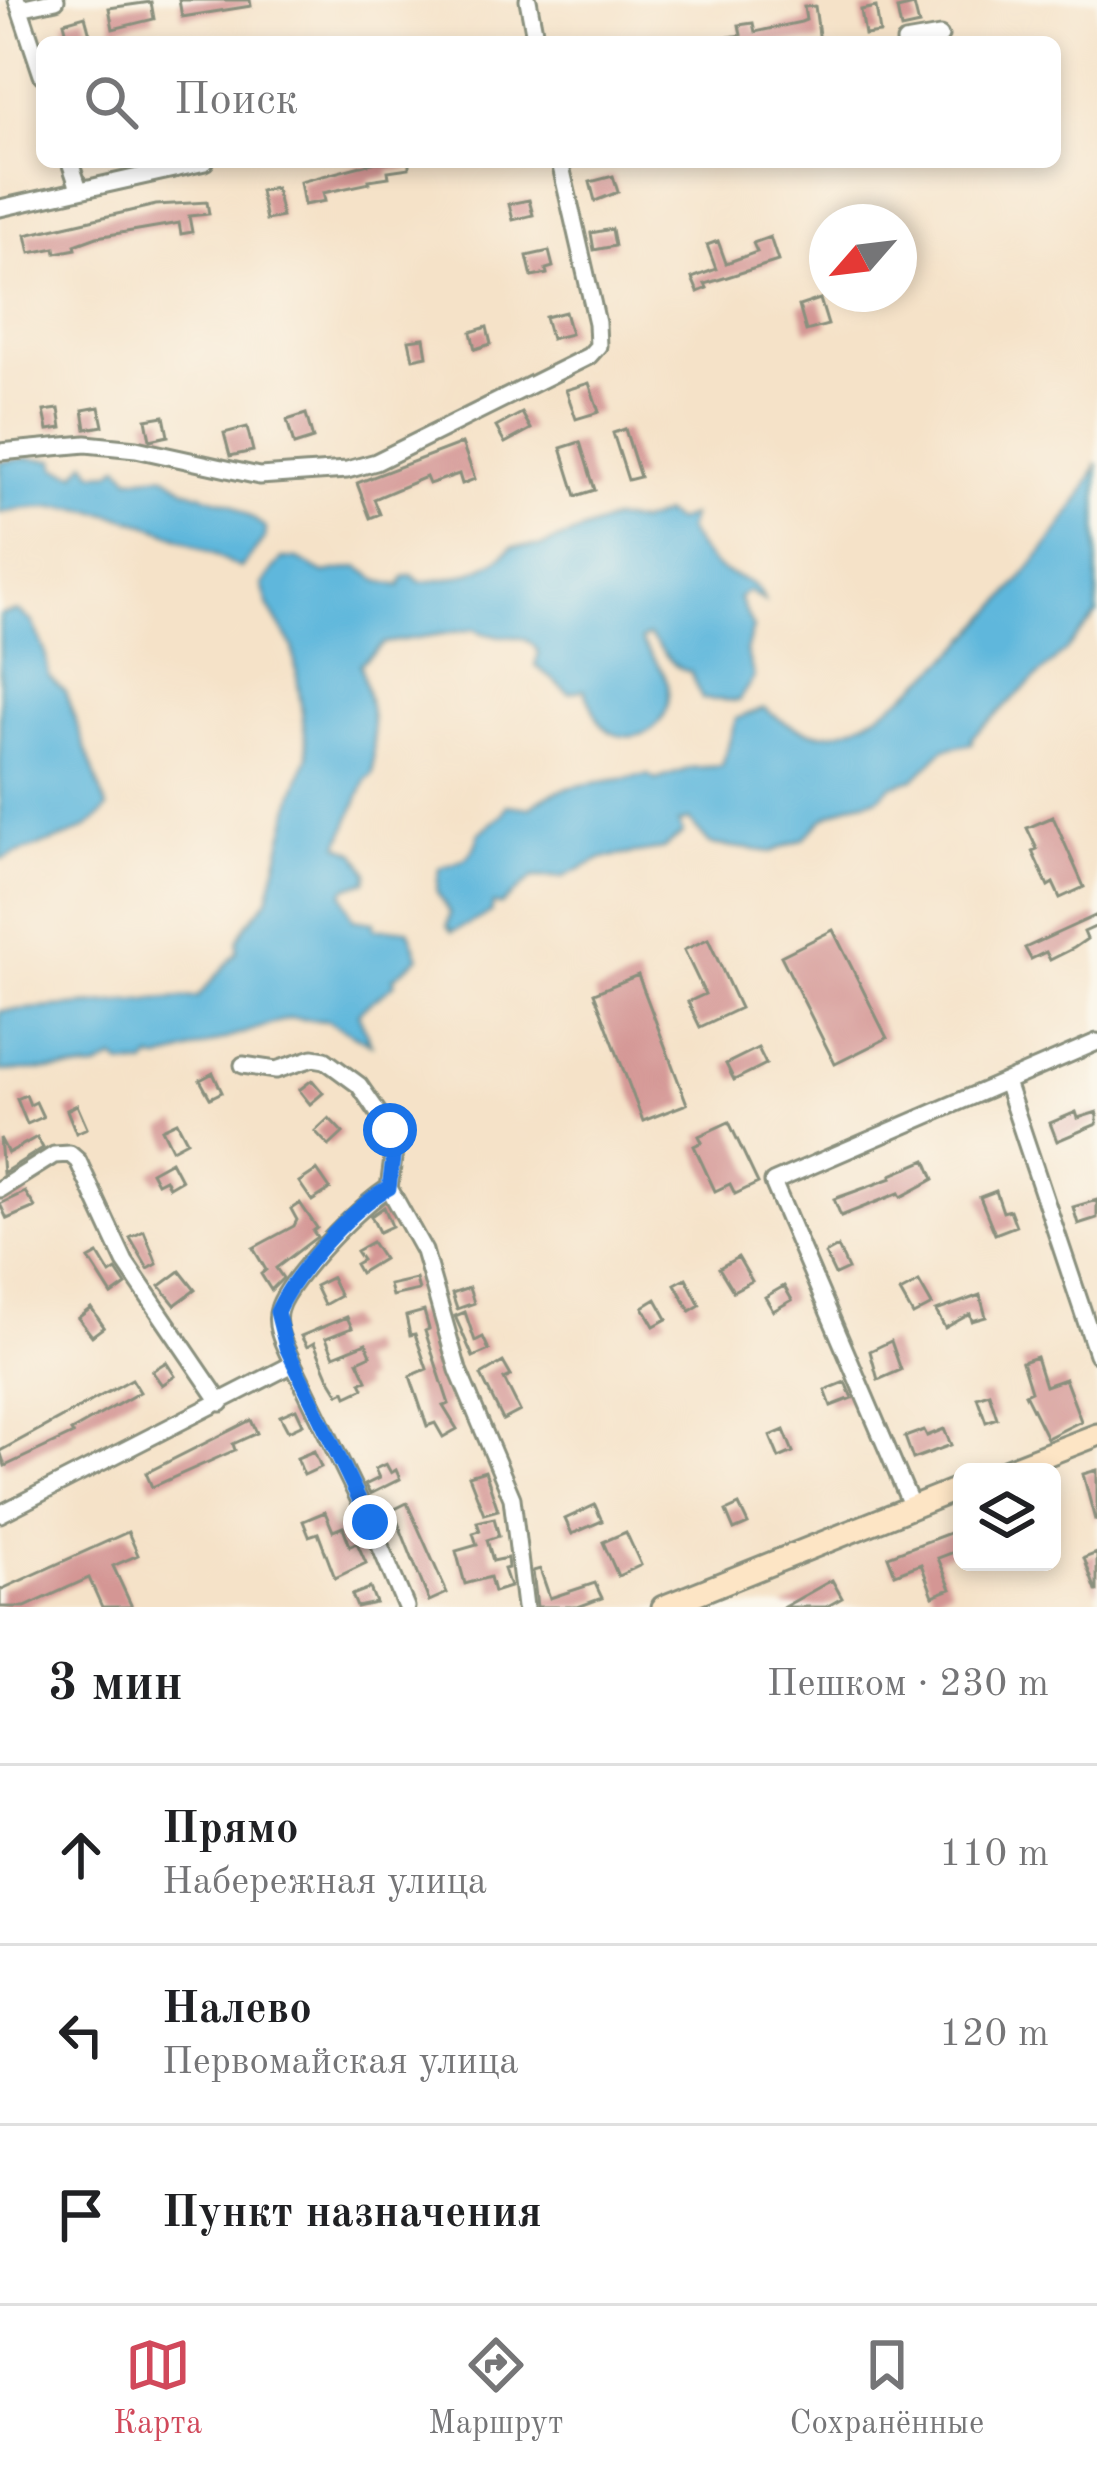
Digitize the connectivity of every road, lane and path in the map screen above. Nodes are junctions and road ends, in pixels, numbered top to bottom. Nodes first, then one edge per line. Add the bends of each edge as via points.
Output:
1 (56, 0) edge
2 (528, 0) edge
3 (19, 4) edge
4 (535, 36) edge
5 (36, 56) edge
6 (72, 168) edge
7 (176, 168) edge
8 (561, 168) edge
9 (79, 188) junction
10 (0, 208) edge
11 (0, 452) edge
12 (1097, 1042) edge
13 (243, 1064) dead end
14 (1006, 1082) junction
15 (389, 1188) junction
16 (0, 1189) edge
17 (1097, 1354) edge
18 (293, 1364) junction
19 (221, 1403) junction
20 (1097, 1435) edge
21 (1025, 1463) edge
22 (953, 1491) edge
23 (912, 1507) junction
24 (0, 1514) edge
25 (406, 1607) edge
26 (525, 1607) edge
27 (663, 1607) edge

1 - 3 street
2 - 4 street
3 - 5 street
6 - 9 street
7 - 9 street
8 - 11 street via 598,323 598,346 589,356 346,470 259,476 86,444
9 - 10 street
12 - 14 street
13 - 15 street via 276,1070 313,1058 342,1069 390,1130
14 - 17 street
14 - 23 street via 773,1182
15 - 18 street via 328,1241 282,1301 278,1322
15 - 26 street via 424,1251 458,1370 512,1498
16 - 19 street via 54,1155 78,1161 124,1262
18 - 19 street
18 - 25 street
19 - 24 street
20 - 21 street
22 - 23 street
23 - 27 street

